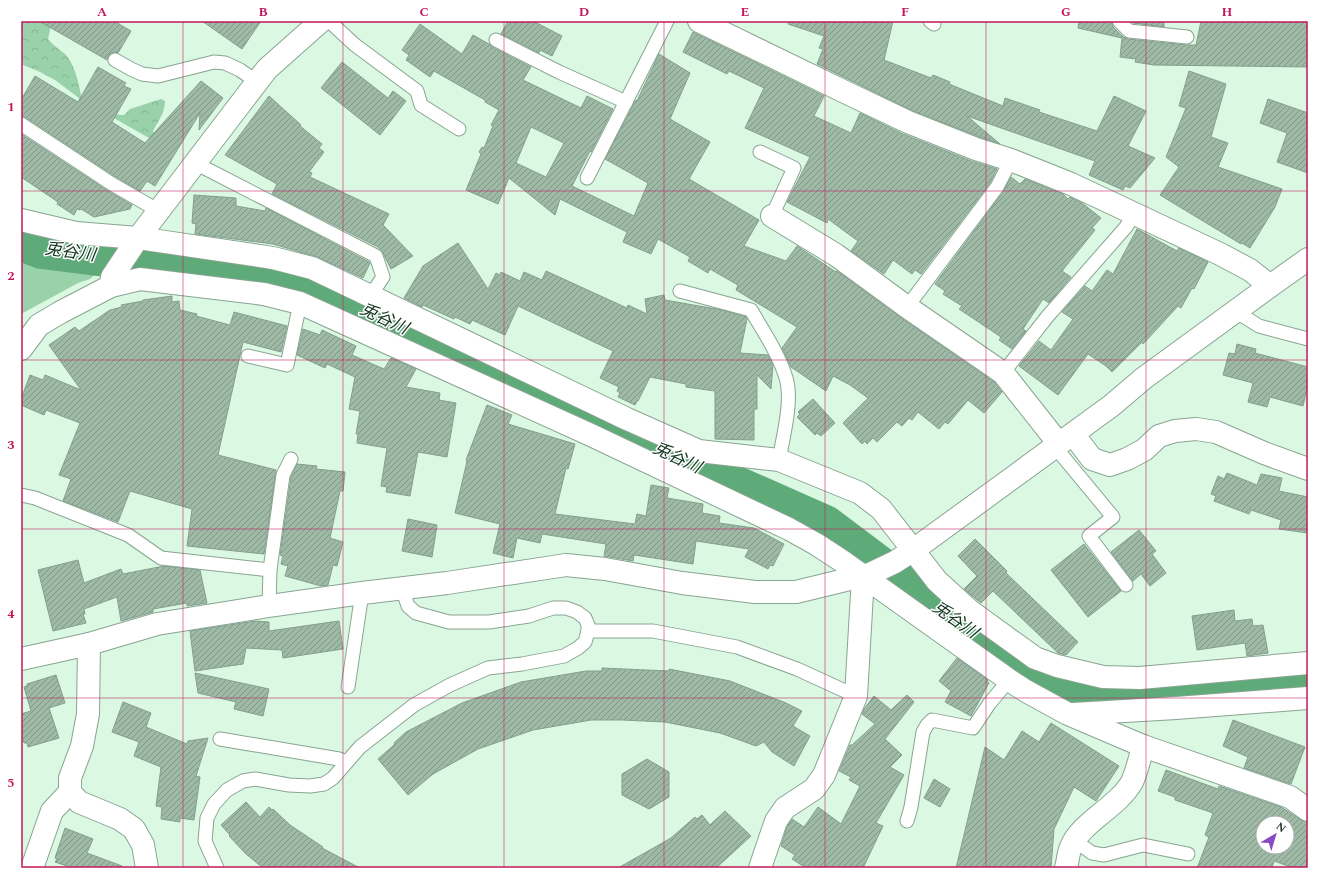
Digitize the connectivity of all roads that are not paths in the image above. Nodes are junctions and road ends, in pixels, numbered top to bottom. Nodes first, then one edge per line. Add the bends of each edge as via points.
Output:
1 (321, 21) edge
2 (329, 21) edge
3 (667, 21) edge
4 (699, 21) edge
5 (1119, 21) edge
6 (1187, 37) dead end
7 (496, 40) dead end
8 (115, 60) dead end
9 (257, 82) junction
10 (626, 102) junction
11 (21, 124) edge
12 (459, 129) dead end
13 (760, 152) dead end
14 (1011, 160) junction
15 (195, 163) junction
16 (587, 178) dead end
17 (159, 211) junction
18 (1134, 214) junction
19 (772, 216) joint
20 (21, 220) edge
21 (134, 244) junction
22 (1308, 259) edge
23 (114, 278) junction
24 (1270, 286) junction
25 (680, 290) dead end
26 (371, 296) junction
27 (300, 303) junction
28 (907, 307) junction
29 (1236, 311) junction
30 (1308, 339) edge
31 (21, 349) edge
32 (248, 356) dead end
33 (1003, 373) junction
34 (1062, 441) junction
35 (291, 459) dead end
36 (779, 460) junction
37 (1308, 469) edge
38 (21, 495) edge
39 (904, 556) junction
40 (270, 570) junction
41 (866, 575) junction
42 (1126, 585) dead end
43 (402, 588) junction
44 (362, 593) junction
45 (269, 606) junction
46 (588, 631) junction
47 (89, 644) junction
48 (21, 658) edge
49 (1308, 663) edge
50 (1009, 680) junction
51 (348, 687) dead end
52 (856, 696) junction
53 (1308, 698) edge
54 (1068, 714) junction
55 (220, 739) dead end
56 (1143, 746) junction
57 (347, 762) junction
58 (70, 792) junction
59 (1308, 810) edge
60 (907, 821) dead end
61 (1074, 840) junction
62 (1188, 854) dead end
63 (146, 867) edge
64 (764, 867) edge
65 (32, 868) edge
66 (217, 868) edge
67 (1066, 868) edge

1 - 9 street
2 - 12 lane via 354,45 417,90 421,105
3 - 10 lane
4 - 14 street via 908,122
5 - 6 lane via 1129,31
7 - 10 lane
8 - 9 lane via 142,74 158,76 214,62 225,63
9 - 15 street
10 - 16 lane
11 - 17 lane via 112,184
13 - 19 lane via 794,168
14 - 18 street via 1071,184
14 - 28 lane via 997,187
15 - 17 street
15 - 26 lane via 376,256 382,277
17 - 21 street
18 - 24 street via 1220,254 1250,270
18 - 33 lane via 1126,227 1047,317
19 - 28 street via 836,255
20 - 21 street
21 - 23 street
21 - 26 street via 273,258 312,268
22 - 24 street
23 - 27 street via 264,294
23 - 31 street via 38,325
24 - 29 street
25 - 36 lane via 751,310 786,378 787,415
26 - 36 street via 627,419 699,450
27 - 32 lane via 287,366
27 - 41 street via 584,432 789,529
28 - 33 street
29 - 30 lane via 1259,326
29 - 34 street
33 - 34 street
34 - 37 street via 1092,459 1110,465 1144,450 1159,436 1196,429 1216,432
34 - 39 street
34 - 42 lane via 1113,517 1089,536
35 - 40 lane via 283,475
36 - 39 street via 860,493 881,509
38 - 40 lane via 35,498 128,535 161,558
39 - 41 street
39 - 49 street via 937,581 970,612 1035,658 1057,666 1103,677 1140,678
40 - 45 lane
41 - 43 street via 796,592 755,592 682,583 605,568 566,565
41 - 50 street
41 - 52 street
43 - 44 street
43 - 46 lane via 408,606 416,613 449,622 488,622 529,616 553,608 566,608 585,618
44 - 45 street
44 - 51 lane
45 - 47 street via 157,624
46 - 52 lane via 653,631 737,647 797,669
46 - 57 lane via 584,642 564,656 488,668 444,688 408,709 360,747
47 - 48 street
47 - 58 street via 88,714 82,746 70,778
50 - 54 street
50 - 60 lane via 973,728 932,720 927,725 923,732
52 - 64 street via 824,775 814,789 784,808 776,821
53 - 54 street
54 - 56 street
55 - 57 lane
56 - 59 street via 1290,797
56 - 61 street via 1132,782 1116,801
57 - 66 lane via 324,784 289,785 255,779 243,781 227,790 214,804 208,818 205,842
58 - 63 street via 79,802 120,819 134,829 143,845
58 - 65 street via 52,811
61 - 62 lane via 1092,853 1104,855 1143,845
61 - 67 street

